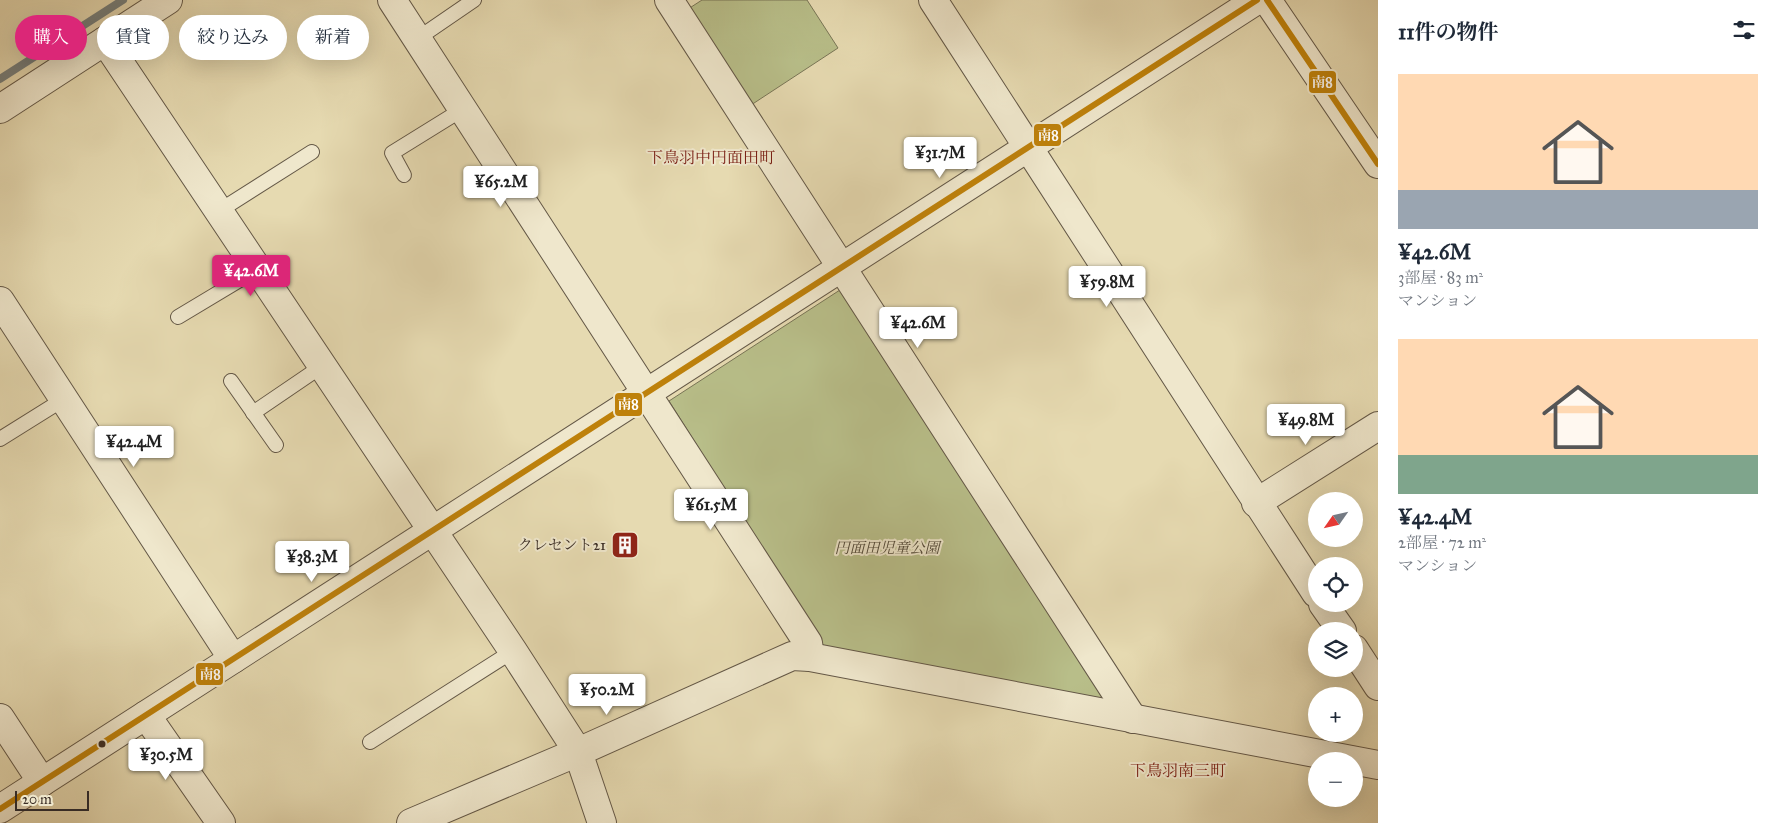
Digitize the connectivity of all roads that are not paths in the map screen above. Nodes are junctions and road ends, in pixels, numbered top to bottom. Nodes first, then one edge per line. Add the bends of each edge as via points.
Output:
1 (168, 0) edge
2 (392, 0) edge
3 (474, 0) edge
4 (669, 0) edge
5 (933, 0) edge
6 (1257, 0) edge
7 (1267, 0) edge
8 (145, 15) edge
9 (417, 39) junction
10 (97, 46) edge
11 (118, 60) edge
12 (0, 109) edge
13 (463, 110) junction
14 (1029, 147) junction
15 (312, 152) dead end
16 (1378, 164) edge
17 (404, 175) dead end
18 (218, 211) junction
19 (840, 268) junction
20 (258, 269) junction
21 (0, 301) edge
22 (178, 317) dead end
23 (322, 366) junction
24 (231, 381) dead end
25 (646, 393) junction
26 (64, 399) junction
27 (253, 413) junction
28 (1378, 426) edge
29 (0, 439) edge
30 (276, 445) dead end
31 (1256, 503) junction
32 (433, 530) junction
33 (1308, 581) edge
34 (514, 651) junction
35 (810, 657) junction
36 (233, 659) junction
37 (1363, 663) edge
38 (1378, 686) edge
39 (146, 715) junction
40 (0, 718) edge
41 (1133, 720) junction
42 (370, 742) dead end
43 (578, 752) junction
44 (1378, 766) edge
45 (42, 782) junction
46 (0, 809) edge
47 (221, 823) edge
48 (411, 823) edge
49 (602, 823) edge

1 - 8 street
2 - 9 street
3 - 9 lane
4 - 19 street
5 - 14 street
6 - 14 street
7 - 16 street
9 - 13 street
10 - 12 street
11 - 18 street
13 - 17 lane via 392,153
13 - 25 street
14 - 19 street
14 - 31 street
15 - 18 lane
18 - 20 street
19 - 25 street
19 - 41 street
20 - 22 lane
20 - 23 street
21 - 26 street
23 - 27 lane
23 - 32 street
24 - 27 lane
25 - 32 street
25 - 35 street via 808,643
26 - 29 lane
26 - 36 street
27 - 30 lane
28 - 31 street
31 - 33 street
32 - 34 street
32 - 36 street
34 - 42 lane
34 - 43 street
35 - 41 street
35 - 43 street via 792,656
36 - 39 street
37 - 38 street
39 - 45 street
39 - 47 street
40 - 45 street
41 - 44 street
43 - 48 street
43 - 49 street
45 - 46 street

